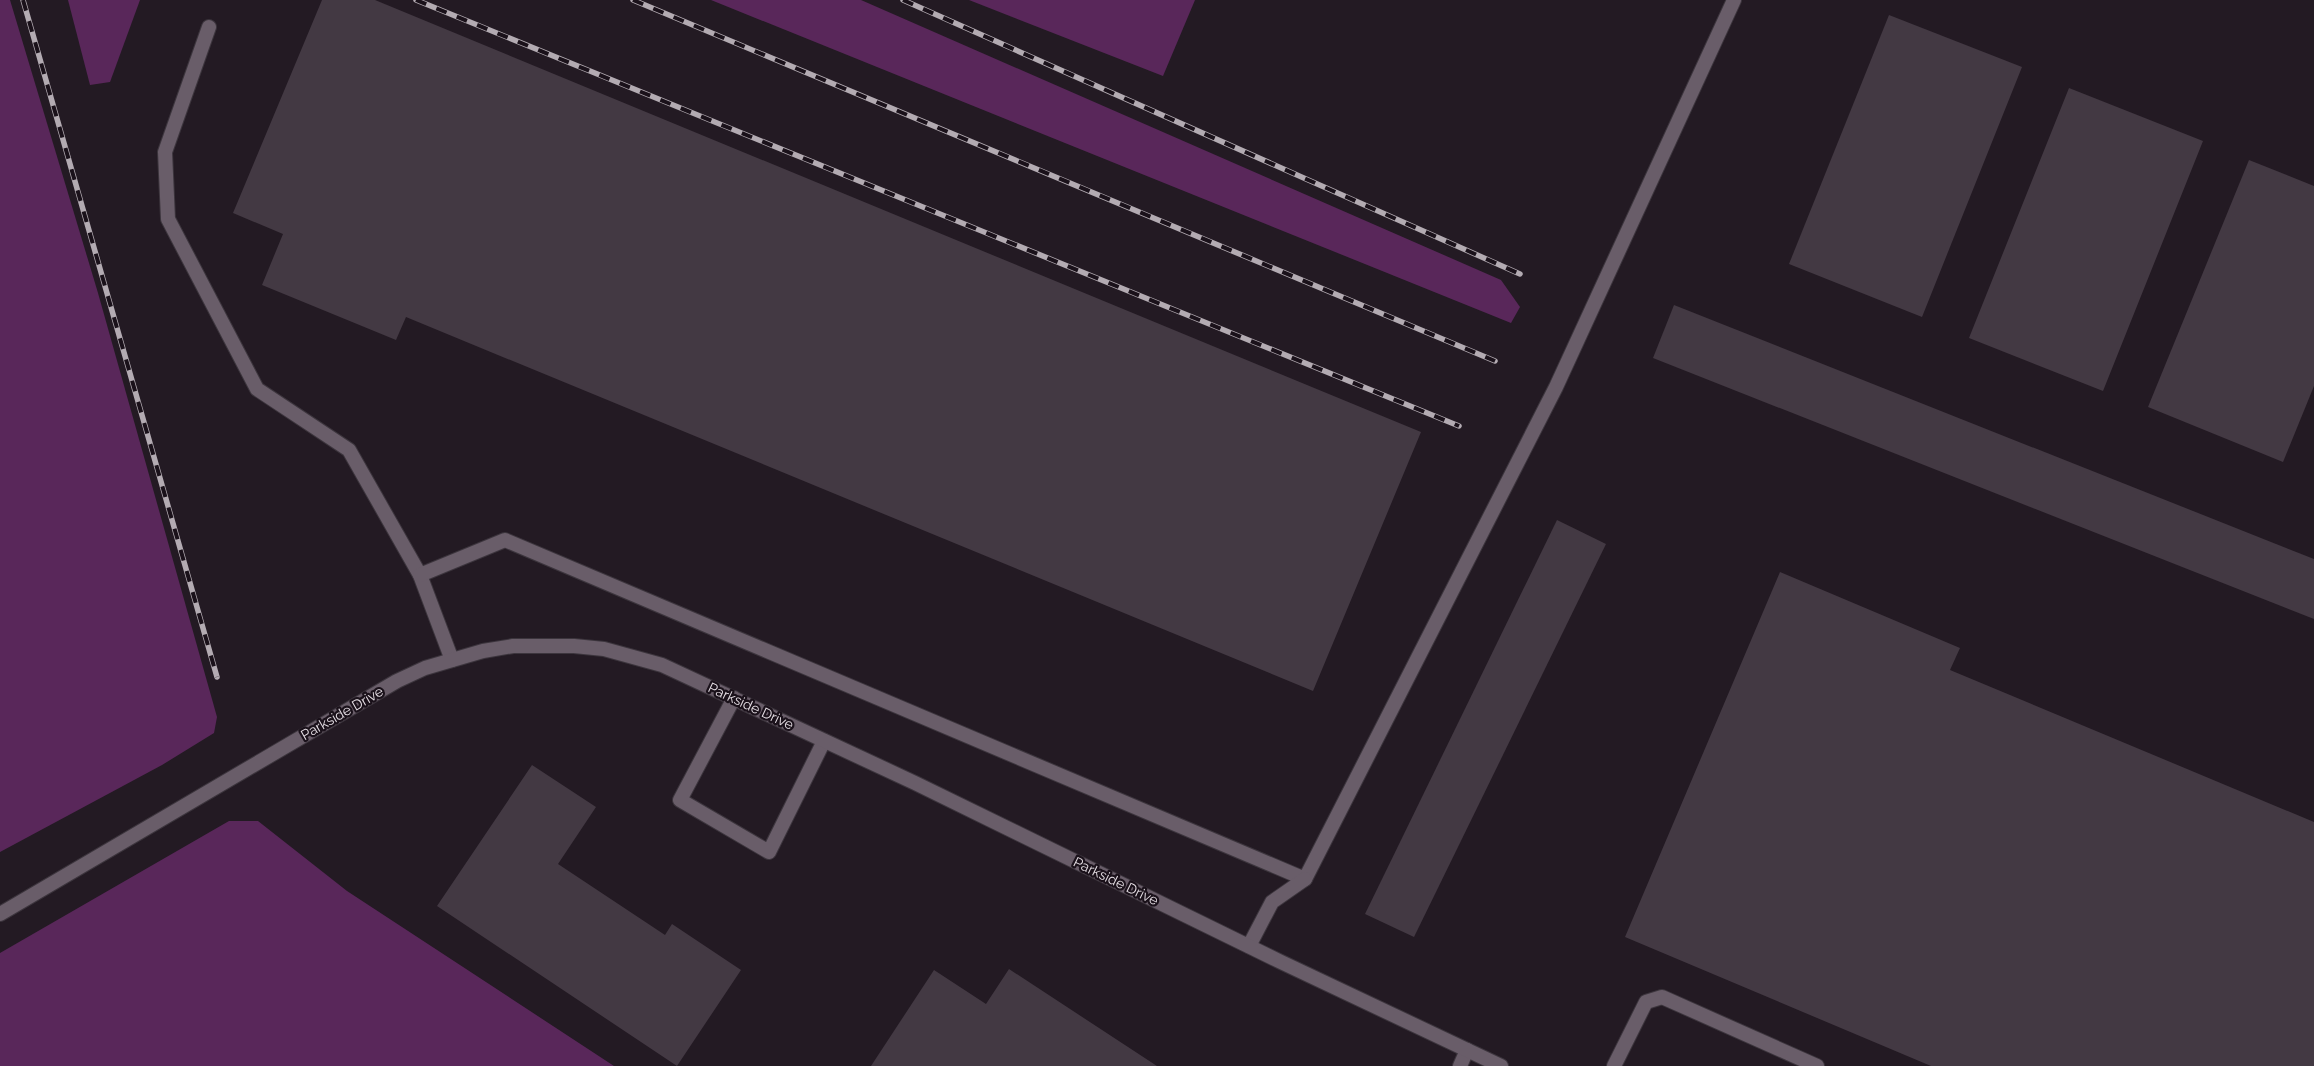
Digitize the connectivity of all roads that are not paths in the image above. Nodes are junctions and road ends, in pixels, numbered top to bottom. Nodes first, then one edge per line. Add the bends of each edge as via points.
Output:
1 (1734, 0) edge
2 (208, 27) dead end
3 (420, 575) junction
4 (452, 660) junction
5 (734, 698) junction
6 (824, 741) junction
7 (1305, 879) junction
8 (0, 914) edge
9 (1249, 946) junction
10 (1467, 1050) junction
11 (1460, 1066) edge
12 (1501, 1066) edge
13 (1614, 1066) edge
14 (1817, 1066) edge

1 - 7 street via 1556,387
2 - 3 street via 164,152 168,219 257,389 349,450
3 - 4 street
3 - 7 street via 505,540
4 - 5 street, Parkside Drive via 513,646 604,649 662,664
4 - 8 street, Parkside Drive via 397,681
5 - 6 street, Parkside Drive
5 - 6 street via 680,800 769,852
6 - 9 street, Parkside Drive
7 - 9 street via 1272,902
9 - 10 street, Parkside Drive
10 - 11 street
10 - 12 street, Parkside Drive
13 - 14 street via 1646,1002 1662,997

